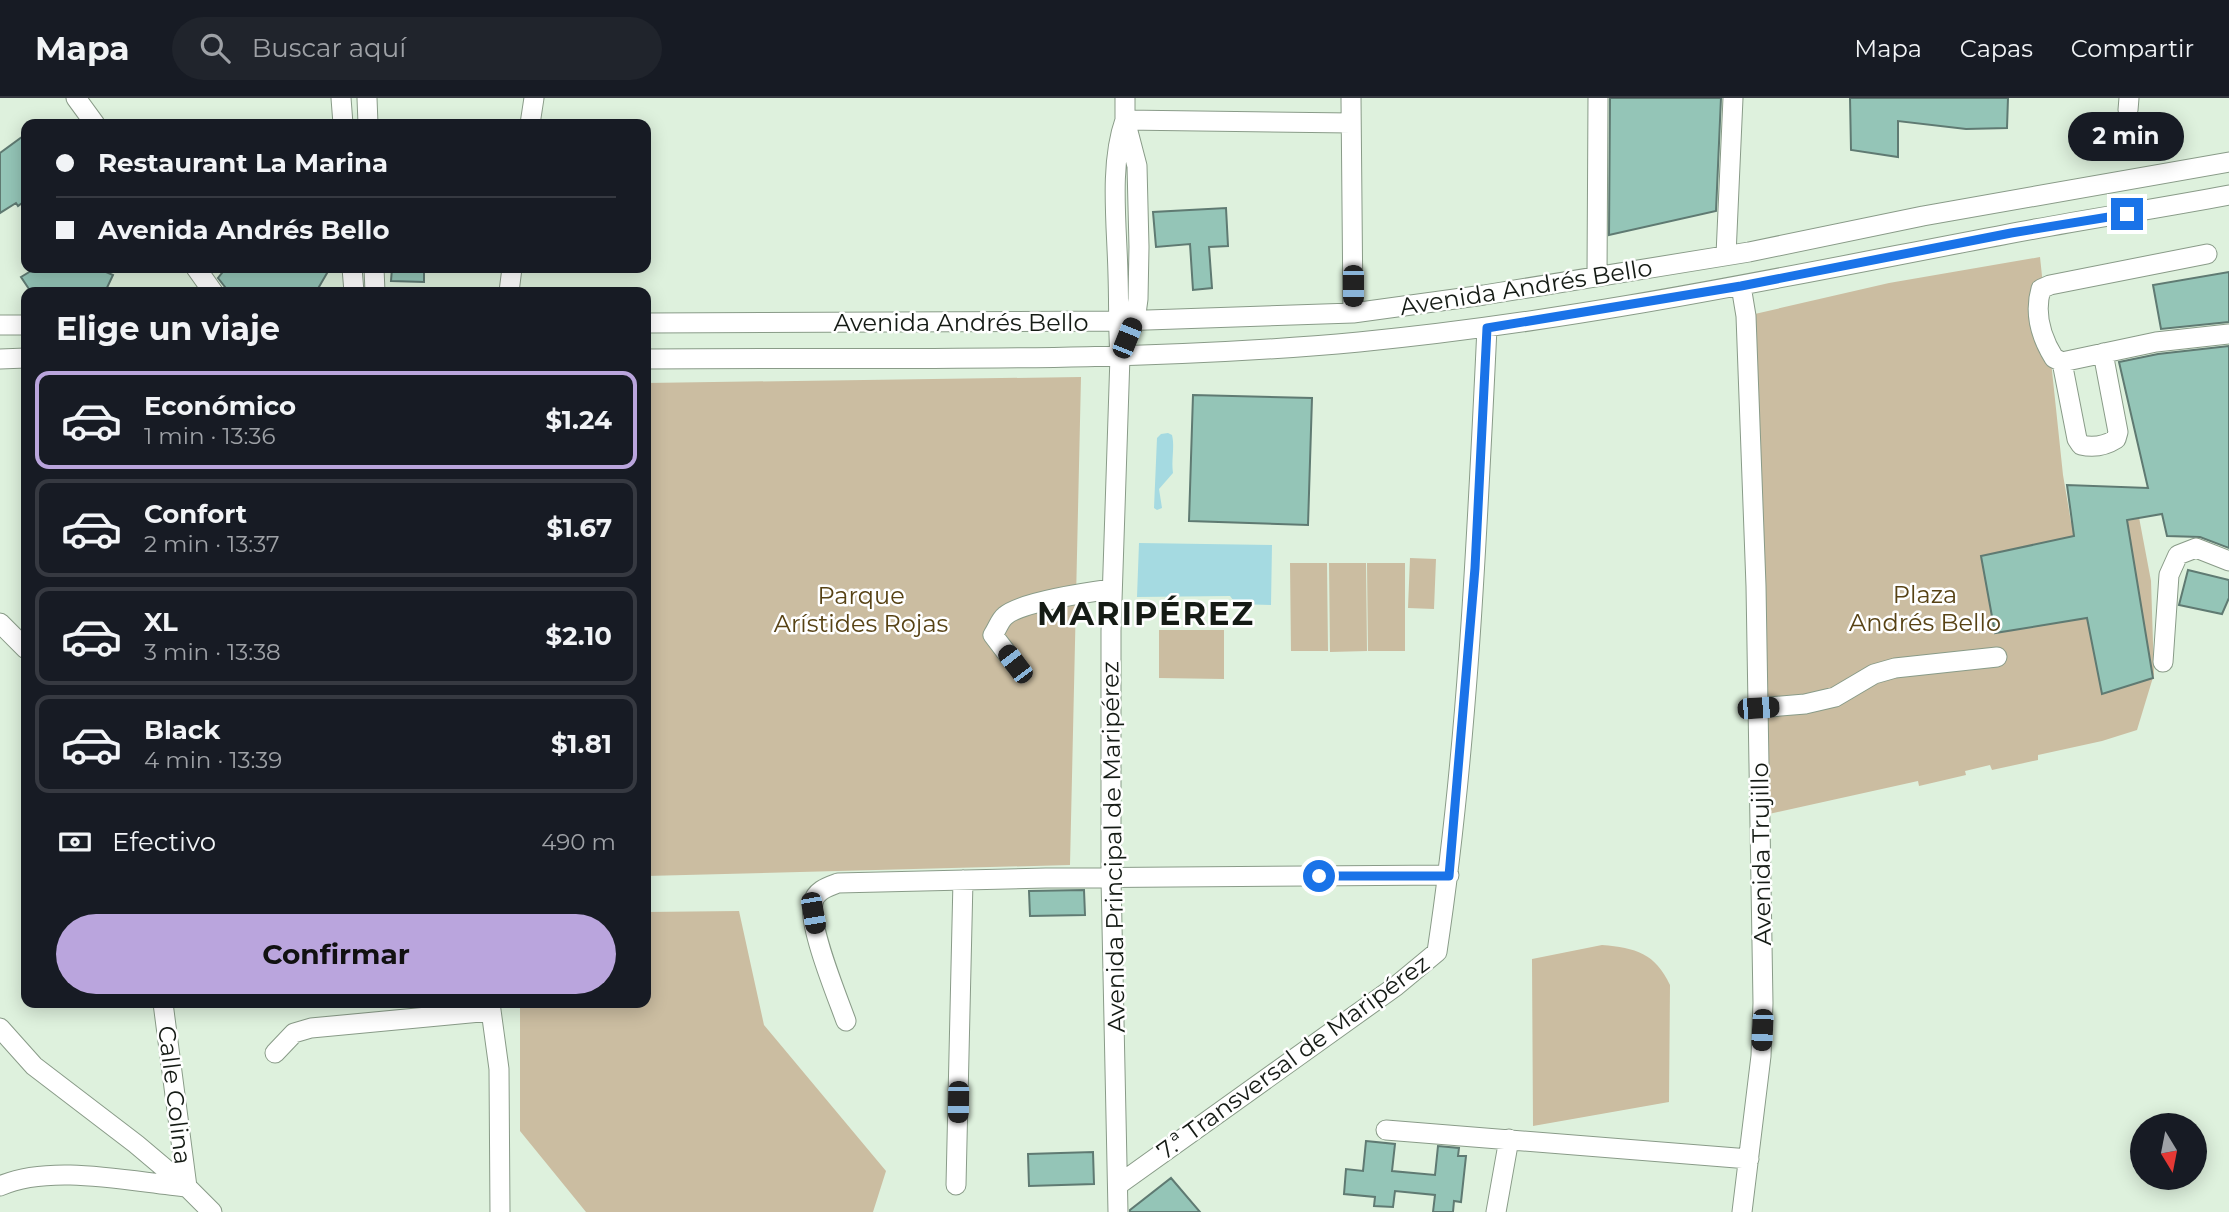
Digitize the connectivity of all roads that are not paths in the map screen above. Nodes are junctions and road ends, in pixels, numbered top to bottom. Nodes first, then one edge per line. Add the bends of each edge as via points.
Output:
1 (76, 98) edge
2 (341, 98) edge
3 (367, 98) edge
4 (534, 98) edge
5 (1125, 98) edge
6 (1351, 98) edge
7 (1598, 98) edge
8 (1733, 98) edge
9 (91, 119) edge
10 (343, 119) edge
11 (368, 119) edge
12 (531, 119) edge
13 (1125, 120) junction
14 (1351, 123) junction
15 (2229, 162) edge
16 (2229, 195) edge
17 (2207, 254) dead end
18 (1726, 255) junction
19 (1597, 276) junction
20 (1741, 286) junction
21 (1353, 313) junction
22 (1126, 321) junction
23 (651, 323) edge
24 (0, 325) edge
25 (21, 325) edge
26 (1487, 328) junction
27 (2229, 334) edge
28 (2103, 353) junction
29 (1120, 356) junction
30 (21, 358) edge
31 (0, 359) edge
32 (651, 359) edge
33 (2062, 362) junction
34 (2229, 561) edge
35 (1112, 589) junction
36 (0, 623) edge
37 (21, 644) edge
38 (0, 645) edge
39 (21, 648) edge
40 (1997, 657) dead end
41 (2163, 662) dead end
42 (1015, 664) dead end
43 (1758, 708) junction
44 (1449, 876) junction
45 (1111, 878) junction
46 (963, 880) junction
47 (164, 1008) edge
48 (482, 1008) edge
49 (491, 1008) edge
50 (846, 1021) dead end
51 (0, 1028) edge
52 (275, 1053) dead end
53 (1386, 1129) dead end
54 (1509, 1139) junction
55 (1749, 1159) junction
56 (956, 1185) dead end
57 (1118, 1185) junction
58 (0, 1186) edge
59 (187, 1187) junction
60 (212, 1212) edge
61 (500, 1212) edge
62 (1118, 1212) edge
63 (1496, 1212) edge
64 (1742, 1212) edge

1 - 9 street
2 - 10 street
3 - 11 street
4 - 12 street
5 - 13 street, Avenida Principal de Maripérez
6 - 14 street
7 - 19 street
8 - 18 street
13 - 14 street
13 - 22 street, Avenida Principal de Maripérez via 1137,166 1139,289
14 - 21 street
15 - 18 street, Avenida Andrés Bello
16 - 20 street, Avenida Andrés Bello
17 - 33 street via 2041,289 2042,336 2053,358
18 - 19 street, Avenida Andrés Bello
19 - 21 street, Avenida Andrés Bello
20 - 26 street, Avenida Andrés Bello
20 - 43 street, Avenida Trujillo via 1746,316
21 - 22 street, Avenida Andrés Bello
22 - 23 street, Avenida Andrés Bello
22 - 29 street, Avenida Principal de Maripérez
24 - 25 street
26 - 29 street, Avenida Andrés Bello via 1356,342
26 - 44 street, 7.ª Transversal de Maripérez via 1475,568
27 - 28 street
28 - 33 street
28 - 33 street via 2118,432 2116,439 2095,447 2081,445 2077,439
29 - 32 street, Avenida Andrés Bello
29 - 35 street, Avenida Principal de Maripérez
30 - 31 street
34 - 41 street via 2196,548 2178,555 2169,575
35 - 42 street via 1076,594 1006,615 993,635
35 - 45 street, Avenida Principal de Maripérez
36 - 37 street
38 - 39 street
40 - 43 street via 1895,668 1874,674 1835,697
43 - 55 street, Avenida Trujillo via 1763,1003
44 - 45 street
44 - 57 street, 7.ª Transversal de Maripérez via 1437,952
45 - 46 street
45 - 57 street, Avenida Principal de Maripérez
46 - 50 street via 838,883 818,894 813,901 816,931
46 - 56 street
47 - 59 street, Calle Colina
48 - 52 street via 311,1028 293,1033
49 - 61 street via 499,1069
51 - 59 street via 34,1066
53 - 54 street
54 - 55 street
54 - 63 street
55 - 64 street, Avenida Trujillo
57 - 62 street, Avenida Principal de Maripérez
58 - 59 street via 29,1178 81,1175
59 - 60 street

